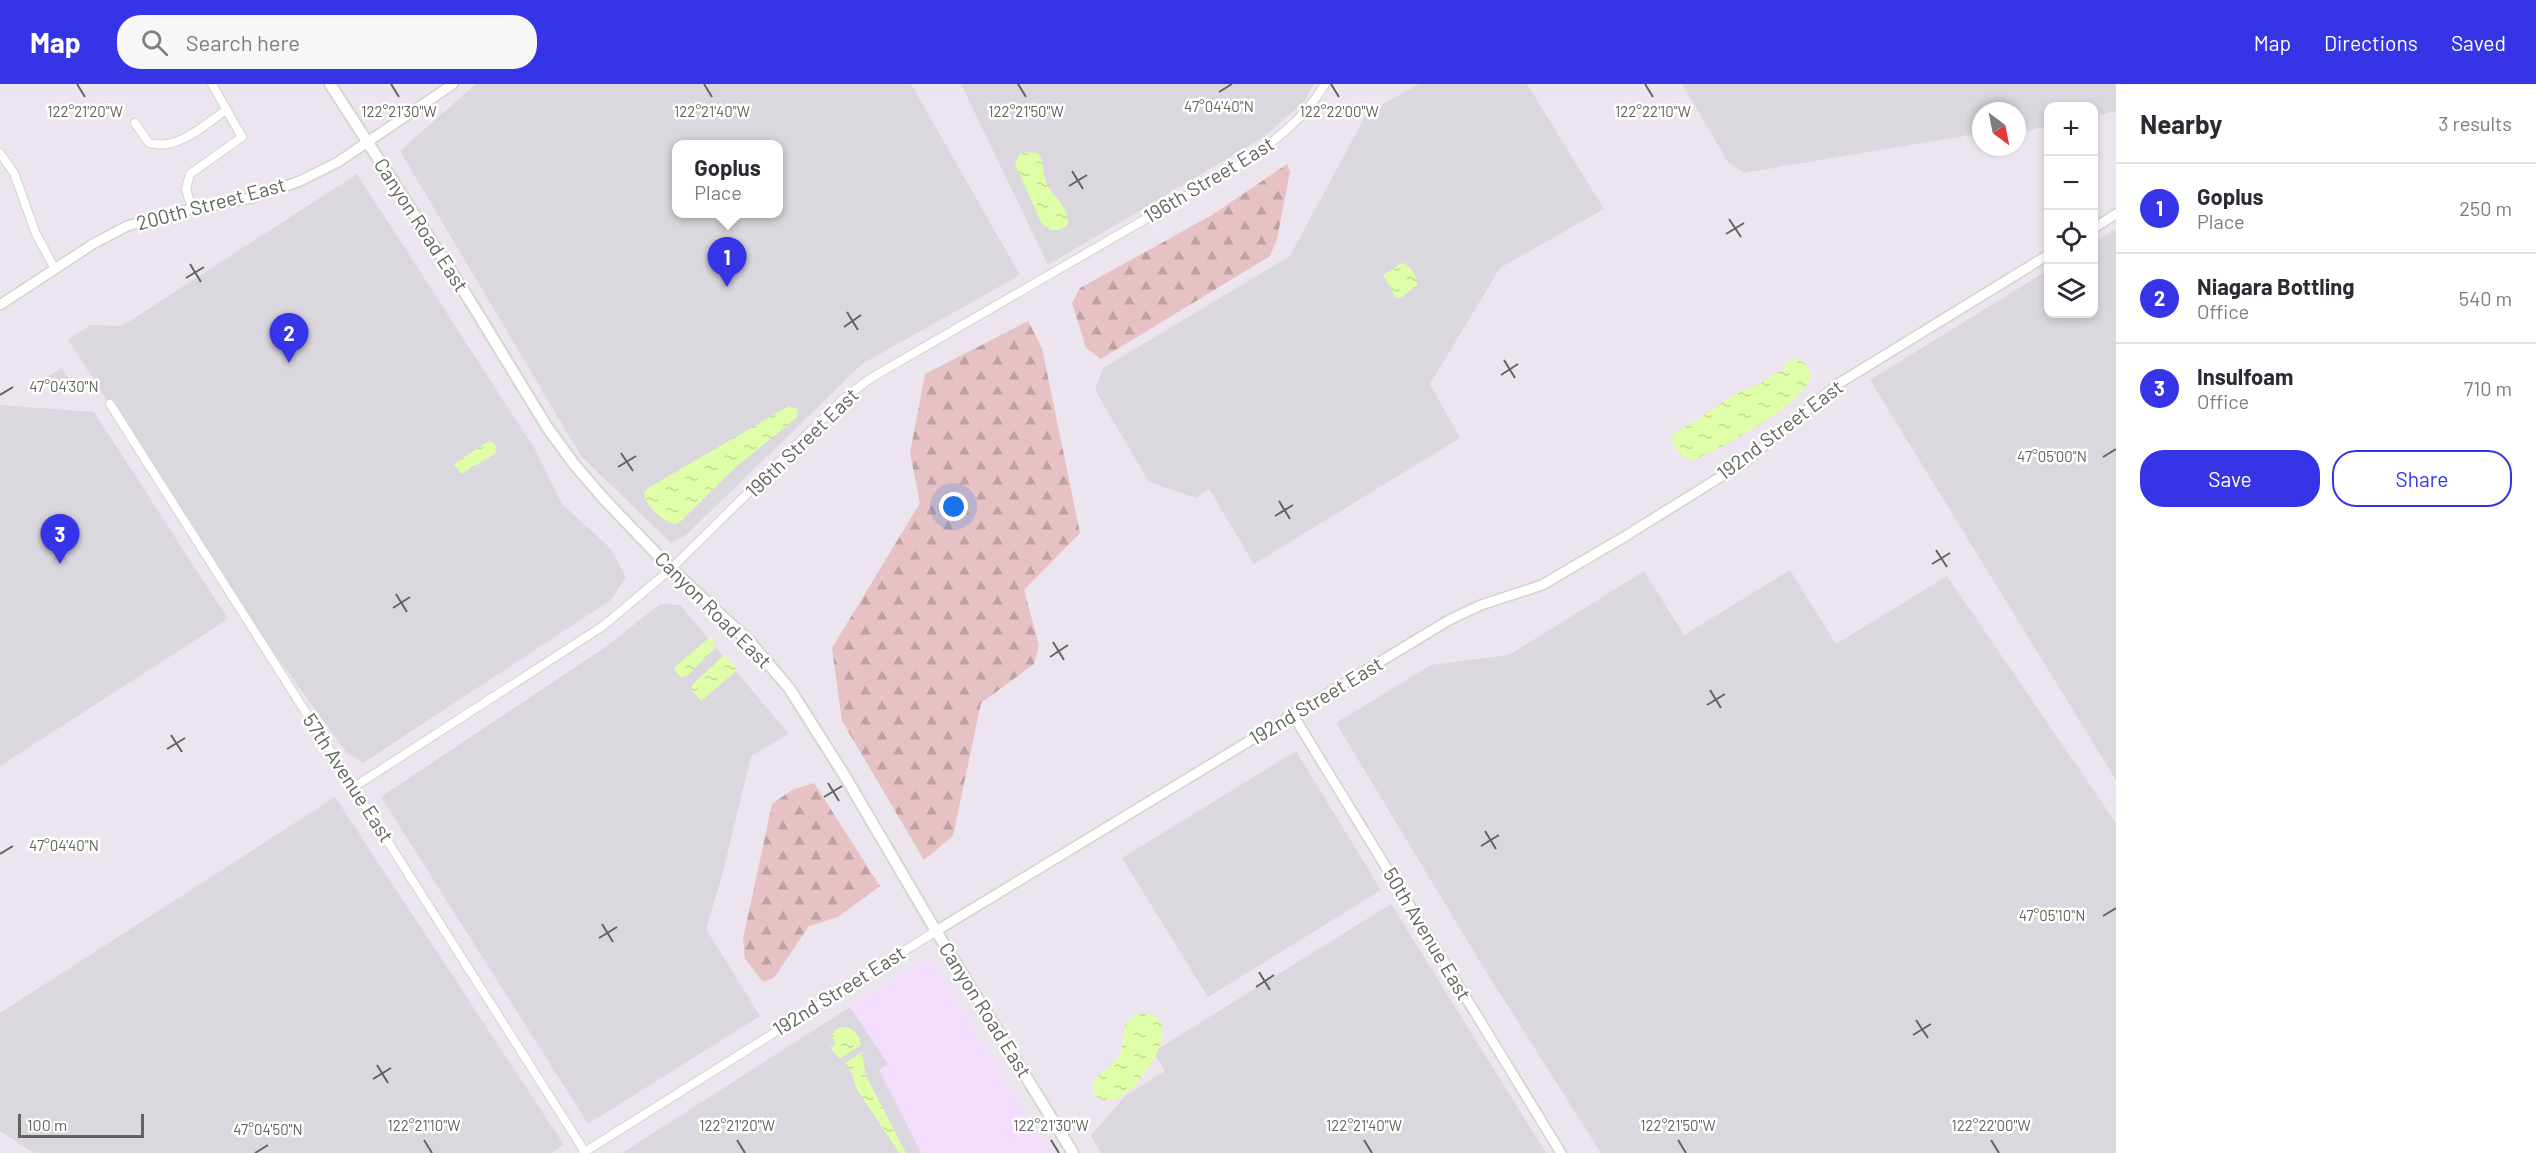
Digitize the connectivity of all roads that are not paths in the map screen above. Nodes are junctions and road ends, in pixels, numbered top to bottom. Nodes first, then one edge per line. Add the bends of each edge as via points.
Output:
1 (212, 84) edge
2 (453, 84) edge
3 (1325, 84) edge
4 (332, 87) edge
5 (226, 110) junction
6 (135, 123) dead end
7 (368, 142) junction
8 (0, 153) edge
9 (192, 209) junction
10 (2116, 214) edge
11 (2098, 225) edge
12 (2044, 258) edge
13 (55, 269) junction
14 (0, 305) edge
15 (110, 404) dead end
16 (671, 569) junction
17 (1293, 715) junction
18 (354, 787) junction
19 (936, 931) junction
20 (584, 1152) edge
21 (1073, 1153) edge
22 (1561, 1153) edge

1 - 5 street
2 - 7 street, 200th Street East
3 - 16 street, 196th Street East via 1304,114 1244,162 871,378 843,399
4 - 7 main road, Canyon Road East
5 - 6 street via 181,141 169,144 149,143
5 - 9 street via 242,137 190,174 186,189
7 - 9 street, 200th Street East via 300,181 251,198
7 - 16 main road, Canyon Road East via 547,427 604,499
8 - 13 street via 14,173 36,234
9 - 13 street, 200th Street East via 127,226
10 - 11 street
12 - 17 street, 192nd Street East via 1838,384 1746,461 1616,542 1542,585 1449,620
13 - 14 street, 200th Street East
15 - 18 street, 57th Avenue East
16 - 18 street, 196th Street East via 603,626
16 - 19 main road, Canyon Road East via 750,642 789,688
17 - 19 street, 192nd Street East
17 - 22 street, 50th Avenue East
18 - 20 street, 57th Avenue East
19 - 20 street, 192nd Street East
19 - 21 main road, Canyon Road East

